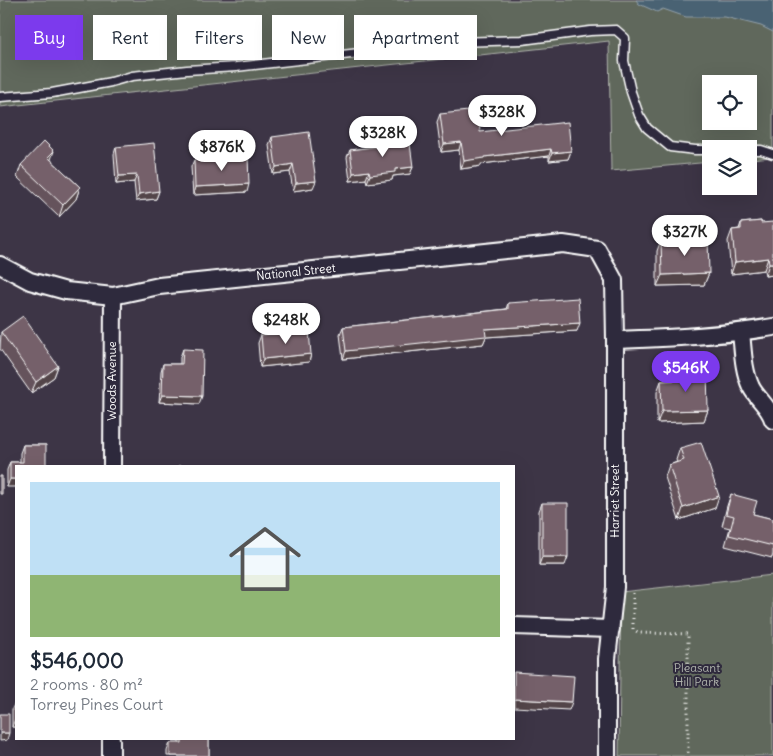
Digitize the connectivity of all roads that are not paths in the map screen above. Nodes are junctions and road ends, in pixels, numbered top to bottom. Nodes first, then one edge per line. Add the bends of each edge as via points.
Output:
1 (0, 98) edge
2 (702, 150) edge
3 (757, 150) edge
4 (773, 154) edge
5 (598, 250) joint
6 (0, 265) edge
7 (113, 296) junction
8 (773, 327) edge
9 (741, 332) junction
10 (615, 340) junction
11 (773, 420) edge
12 (112, 465) edge
13 (515, 626) edge
14 (610, 629) junction
15 (111, 740) edge
16 (111, 756) edge
17 (607, 756) edge

1 - 2 lane via 52,93 132,76 457,42 522,40 616,30 625,38 624,61 631,92 647,128 670,147
3 - 4 lane
5 - 7 street, National Street via 563,244 159,286
5 - 10 street, Harriet Street via 614,280
6 - 7 street, National Street via 48,288
7 - 12 street, Woods Avenue
8 - 9 street
9 - 10 street
9 - 11 street via 752,389 768,407
10 - 14 street, Harriet Street via 615,588
13 - 14 street
14 - 17 street, Harriet Street
15 - 16 street

